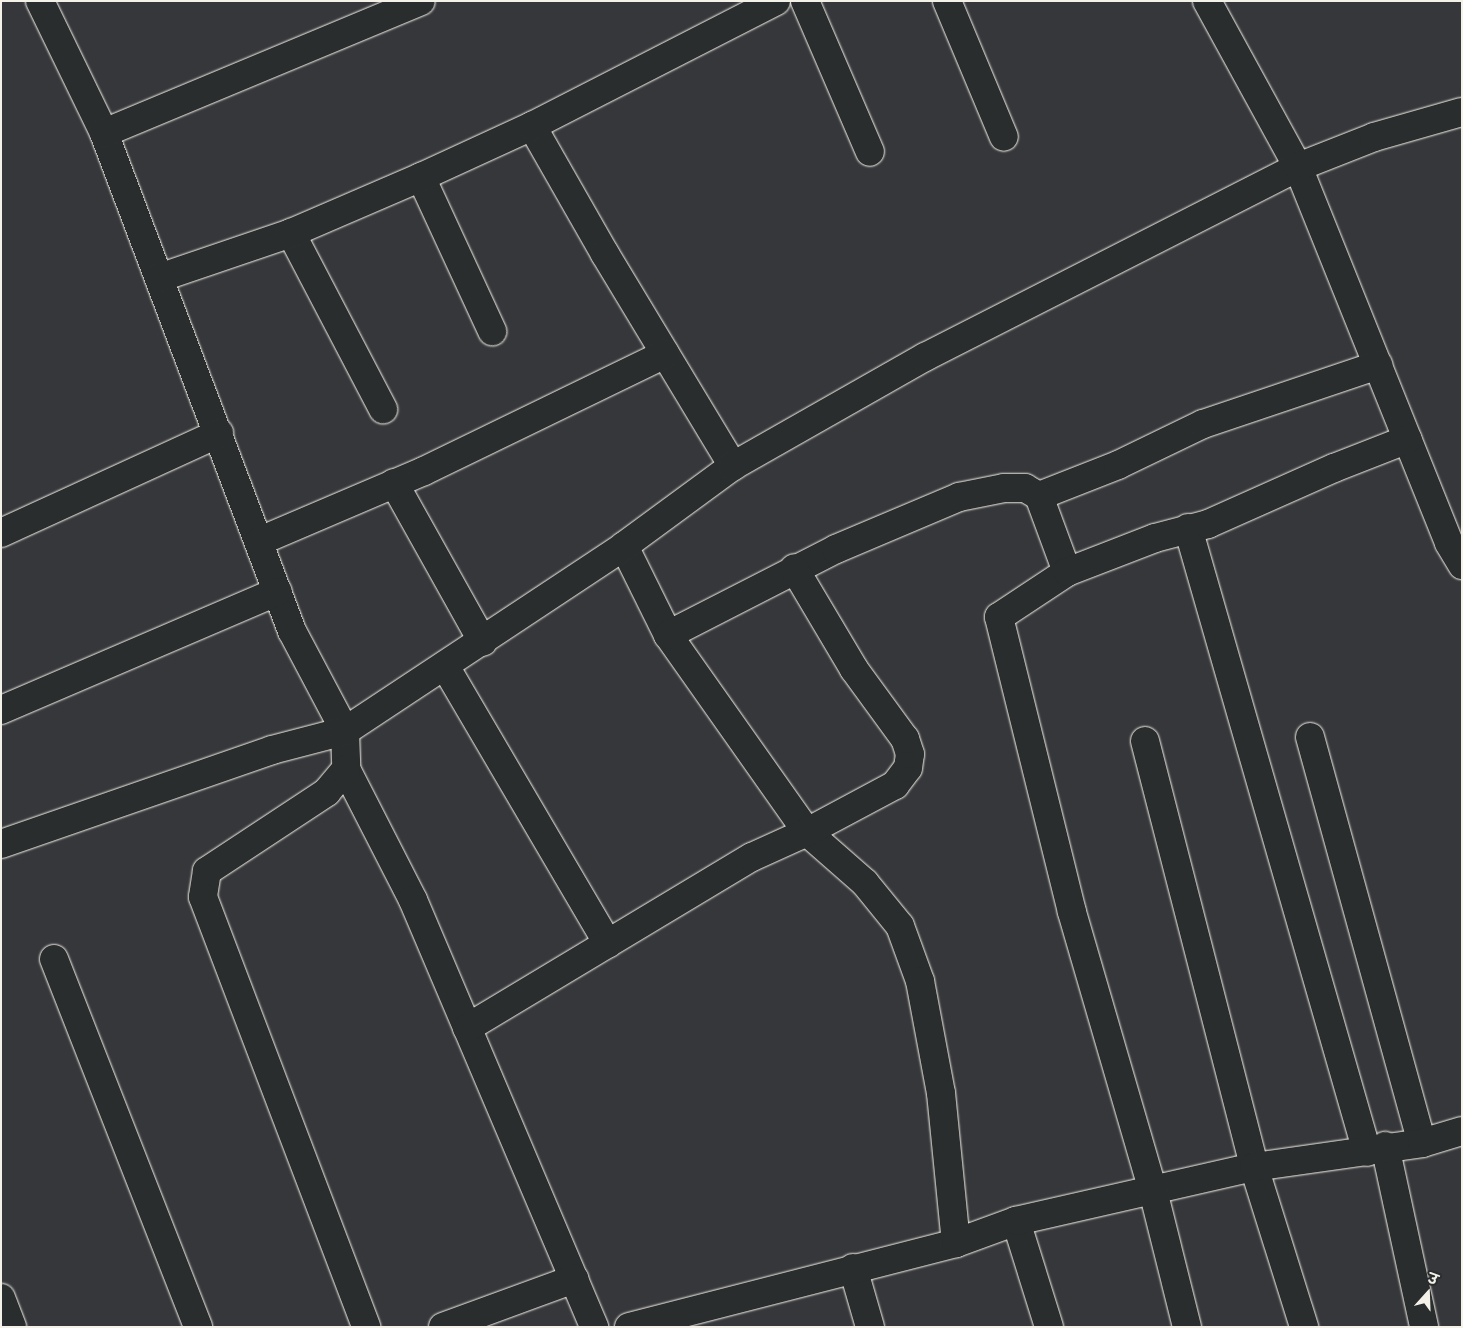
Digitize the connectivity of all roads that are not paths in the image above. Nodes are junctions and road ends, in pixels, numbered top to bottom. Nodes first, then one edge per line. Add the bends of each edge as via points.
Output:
1 (40, 1) edge
2 (421, 1) edge
3 (776, 1) edge
4 (805, 1) edge
5 (947, 1) edge
6 (1208, 1) edge
7 (1462, 112) edge
8 (532, 126) junction
9 (104, 133) junction
10 (1004, 137) dead end
11 (870, 152) dead end
12 (1298, 167) junction
13 (421, 177) junction
14 (291, 232) junction
15 (159, 278) junction
16 (492, 331) dead end
17 (665, 354) junction
18 (1378, 365) junction
19 (383, 409) dead end
20 (219, 433) junction
21 (1408, 439) junction
22 (733, 466) junction
23 (394, 484) junction
24 (1039, 496) junction
25 (1188, 528) junction
26 (1, 533) edge
27 (260, 540) junction
28 (624, 546) junction
29 (1458, 549) edge
30 (794, 568) junction
31 (1067, 572) junction
32 (278, 591) junction
33 (668, 635) junction
34 (483, 642) junction
35 (445, 666) junction
36 (1, 710) edge
37 (345, 732) junction
38 (1310, 736) dead end
39 (1145, 741) dead end
40 (346, 769) junction
41 (807, 832) junction
42 (1, 844) edge
43 (608, 944) junction
44 (54, 959) dead end
45 (467, 1028) junction
46 (1462, 1131) edge
47 (1422, 1143) junction
48 (1376, 1149) junction
49 (1254, 1167) junction
50 (1152, 1191) junction
51 (1016, 1221) junction
52 (956, 1243) junction
53 (853, 1268) junction
54 (574, 1278) junction
55 (1, 1298) edge
56 (12, 1327) edge
57 (198, 1327) edge
58 (366, 1327) edge
59 (443, 1327) edge
60 (594, 1327) edge
61 (629, 1327) edge
62 (870, 1327) edge
63 (1049, 1327) edge
64 (1188, 1327) edge
65 (1304, 1327) edge
66 (1424, 1327) edge

1 - 9 street
2 - 9 street
3 - 8 street
4 - 11 street
5 - 10 street
6 - 12 street
7 - 12 street via 1374,137
8 - 13 street
8 - 17 street
9 - 15 street
12 - 18 street
12 - 22 street via 924,357
13 - 14 street
13 - 16 street
14 - 15 street
14 - 19 street
15 - 20 street
17 - 22 street
17 - 23 street
18 - 21 street
18 - 24 street via 1203,424 1118,465
20 - 26 street
20 - 27 street
21 - 25 street via 1208,524
21 - 29 street
22 - 28 street
23 - 27 street
23 - 34 street
24 - 30 street via 1025,488 1004,488 960,497
24 - 31 street
25 - 31 street
25 - 48 street
27 - 32 street
28 - 33 street
28 - 34 street
30 - 33 street
30 - 41 street via 854,669 904,739 910,754 908,768 895,785
31 - 50 street via 999,617 1072,912
32 - 36 street
32 - 37 street via 292,631
33 - 41 street
34 - 35 street
35 - 37 street
35 - 43 street
37 - 40 street
37 - 42 street via 272,750
38 - 47 street
39 - 49 street
40 - 45 street via 413,900
40 - 58 street via 328,792 207,871 204,897
41 - 43 street via 752,857
41 - 52 street via 864,882 900,926 920,981 941,1093
43 - 45 street
44 - 57 street
45 - 54 street
46 - 47 street
47 - 48 street
48 - 49 street
48 - 66 street
49 - 50 street
49 - 65 street
50 - 51 street
50 - 64 street
51 - 52 street
51 - 63 street
52 - 53 street
53 - 61 street
53 - 62 street
54 - 59 street
54 - 60 street
55 - 56 street

